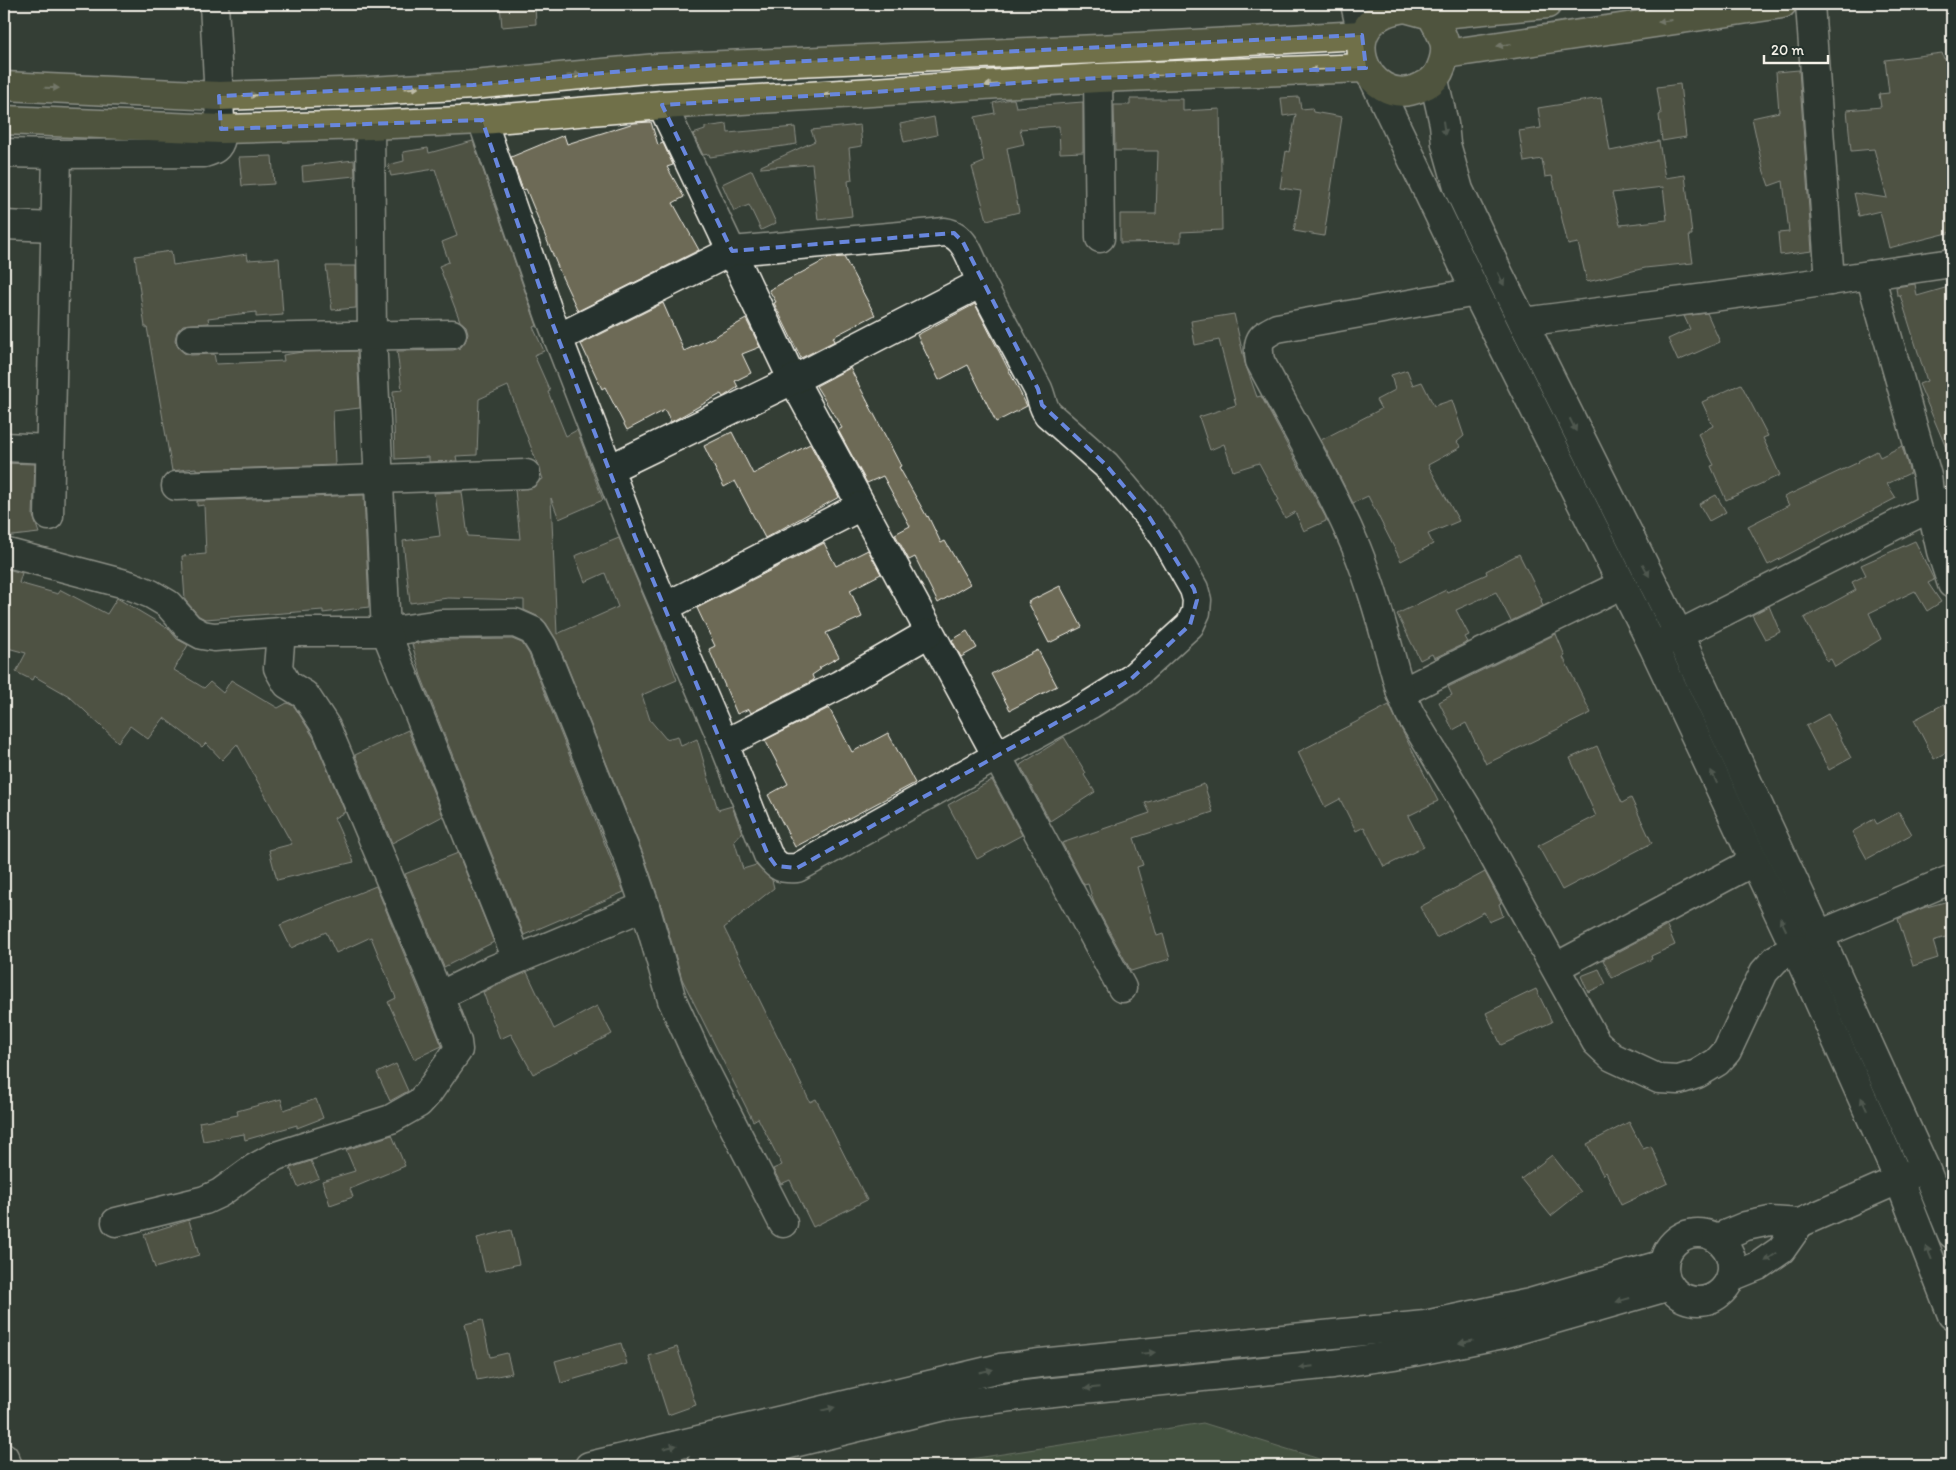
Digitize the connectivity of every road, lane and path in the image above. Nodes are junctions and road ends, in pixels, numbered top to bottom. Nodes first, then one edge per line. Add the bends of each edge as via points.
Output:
1 (214, 4) edge
2 (1355, 4) edge
3 (1547, 4) edge
4 (1782, 4) edge
5 (1810, 4) edge
6 (1422, 10) edge
7 (1362, 35) junction
8 (1446, 54) junction
9 (1370, 74) junction
10 (1098, 78) junction
11 (1434, 80) junction
12 (4, 86) edge
13 (219, 96) junction
14 (662, 105) junction
15 (4, 120) edge
16 (482, 120) junction
17 (370, 125) junction
18 (221, 129) junction
19 (4, 153) edge
20 (56, 154) junction
21 (4, 225) edge
22 (55, 227) junction
23 (1100, 238) dead end
24 (732, 251) junction
25 (1952, 263) edge
26 (1870, 275) junction
27 (1830, 281) junction
28 (981, 283) junction
29 (1476, 292) junction
30 (1522, 322) junction
31 (452, 334) dead end
32 (372, 336) junction
33 (558, 338) junction
34 (191, 339) dead end
35 (793, 380) junction
36 (4, 448) edge
37 (50, 449) junction
38 (609, 469) junction
39 (526, 474) dead end
40 (379, 480) junction
41 (176, 486) dead end
42 (1942, 503) edge
43 (861, 506) junction
44 (49, 516) dead end
45 (4, 552) edge
46 (1952, 584) edge
47 (1622, 585) junction
48 (665, 607) junction
49 (281, 632) junction
50 (386, 632) junction
51 (929, 633) junction
52 (1679, 635) junction
53 (1654, 648) junction
54 (1401, 693) junction
55 (724, 744) junction
56 (997, 756) junction
57 (1753, 862) junction
58 (1952, 879) edge
59 (645, 906) junction
60 (1820, 934) junction
61 (1795, 948) junction
62 (517, 959) junction
63 (1556, 967) junction
64 (1122, 988) dead end
65 (439, 996) junction
66 (1925, 1168) junction
67 (1899, 1180) junction
68 (116, 1222) dead end
69 (783, 1223) dead end
70 (1800, 1223) junction
71 (1952, 1234) edge
72 (1717, 1238) junction
73 (1667, 1275) junction
74 (1731, 1277) junction
75 (1952, 1315) edge
76 (1193, 1348) junction
77 (1196, 1378) junction
78 (4, 1457) edge
79 (8, 1466) edge
80 (589, 1466) edge
81 (700, 1466) edge

1 - 13 street
2 - 7 street
3 - 6 main road
4 -> 8 main road
5 - 27 street
6 - 7 main road via 1391,10 1378,16
6 - 8 main road via 1444,40
7 - 9 main road via 1361,54
13 -> 7 main road via 473,85 657,68
8 - 11 main road
9 -> 10 main road
9 - 11 main road via 1386,88 1400,92
9 - 29 street
10 -> 14 main road
10 - 23 street
11 -> 30 street via 1446,144 1460,190
12 -> 13 main road
13 - 18 street
14 - 16 main road
14 - 24 street
15 - 18 main road
16 - 17 main road
16 - 33 street
17 - 18 main road
17 - 32 street
18 - 20 street via 220,145 204,153
19 - 20 street
20 - 22 street
21 - 22 street
22 - 37 street
24 - 28 street via 954,233 963,242
24 - 33 street
24 - 35 street
25 - 26 street
26 - 27 street
26 - 42 street via 1927,476
27 - 30 street
28 - 35 street
28 - 56 street via 1048,414 1106,465 1148,515 1164,536 1197,600 1190,625 1131,679
29 - 47 street
29 - 54 street via 1277,328 1264,335 1258,345 1260,361 1343,518 1371,589
30 -> 52 street
31 - 32 street
32 - 34 street
32 - 40 street
33 - 38 street
35 - 38 street
35 - 43 street
36 - 37 street
37 - 44 street
38 - 48 street
39 - 40 street
40 - 41 street
40 - 50 street
42 - 46 street via 1941,551
42 - 52 street
43 - 48 street
43 - 51 street
45 - 49 street via 129,585 151,594 168,604 189,628 202,635
47 - 53 street
47 - 54 street
48 - 55 street
49 - 50 street
49 - 65 street via 278,668 287,684 305,695 326,727
50 - 59 street via 440,624 515,623 532,631 547,656
50 - 62 street
51 - 55 street via 839,685
51 - 56 street
52 - 53 street
52 - 60 street
57 -> 53 street
54 - 63 street via 1410,714 1466,806
55 - 56 street via 768,855 776,866 785,869 797,868
56 - 64 street
61 -> 57 street
57 - 63 street
58 - 60 street
59 - 62 street
59 - 69 street via 672,1000 698,1058
60 - 66 street
61 - 63 street via 1776,959 1764,972 1722,1057 1697,1074 1679,1080 1659,1079 1612,1057 1596,1042
67 -> 61 street
62 - 65 street
65 - 68 street via 458,1050 428,1093 408,1111 276,1156 206,1200
66 - 67 street
66 - 71 street
67 - 70 street
75 -> 67 street
70 - 72 street via 1770,1222 1746,1226
70 -> 74 street via 1781,1250 1758,1266
72 - 73 street via 1695,1232 1674,1243 1668,1252
72 - 74 street via 1729,1253 1733,1266
73 - 74 street via 1678,1294 1698,1301 1719,1295
73 - 76 street via 1425,1325
73 -> 77 street via 1503,1334 1333,1364
76 - 77 street
80 -> 76 street via 1000,1368
77 -> 81 street via 944,1406
78 - 79 street

